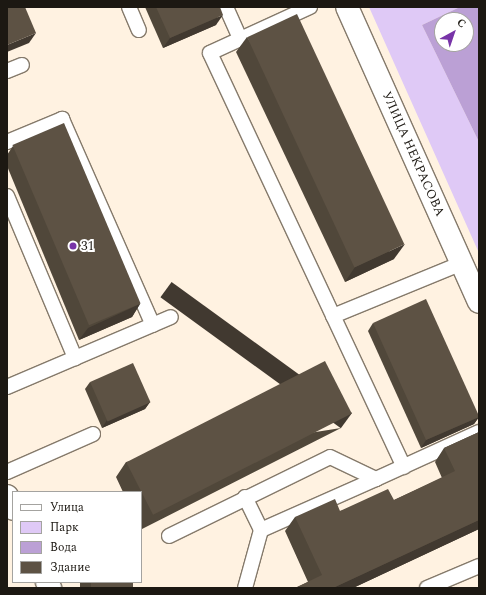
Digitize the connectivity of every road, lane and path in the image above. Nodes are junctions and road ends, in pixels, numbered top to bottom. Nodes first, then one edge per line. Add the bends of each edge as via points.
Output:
1 (129, 7) edge
2 (226, 7) edge
3 (310, 7) edge
4 (347, 7) edge
5 (139, 30) dead end
6 (240, 39) junction
7 (22, 65) dead end
8 (7, 72) edge
9 (7, 142) edge
10 (7, 196) edge
11 (462, 263) junction
12 (479, 302) edge
13 (333, 316) junction
14 (170, 317) dead end
15 (153, 325) junction
16 (75, 358) junction
17 (7, 387) edge
18 (479, 432) edge
19 (93, 434) dead end
20 (404, 467) junction
21 (7, 472) edge
22 (376, 479) junction
23 (7, 496) edge
24 (245, 497) junction
25 (12, 507) edge
26 (261, 530) junction
27 (169, 536) dead end
28 (479, 566) edge
29 (245, 588) edge
30 (427, 588) edge

1 - 5 lane
2 - 6 lane
3 - 6 lane
4 - 11 street, УЛИЦА НЕКРАСОВА
6 - 13 lane via 210,53
7 - 8 lane
9 - 15 lane via 62,119
10 - 16 lane
11 - 12 street, УЛИЦА НЕКРАСОВА
11 - 13 lane
13 - 20 lane
14 - 15 lane
15 - 16 lane
16 - 17 lane
18 - 20 lane
19 - 21 lane
20 - 22 lane
22 - 24 lane via 330,457
22 - 26 lane
23 - 25 street
24 - 26 lane
24 - 27 lane
26 - 29 lane
28 - 30 lane

